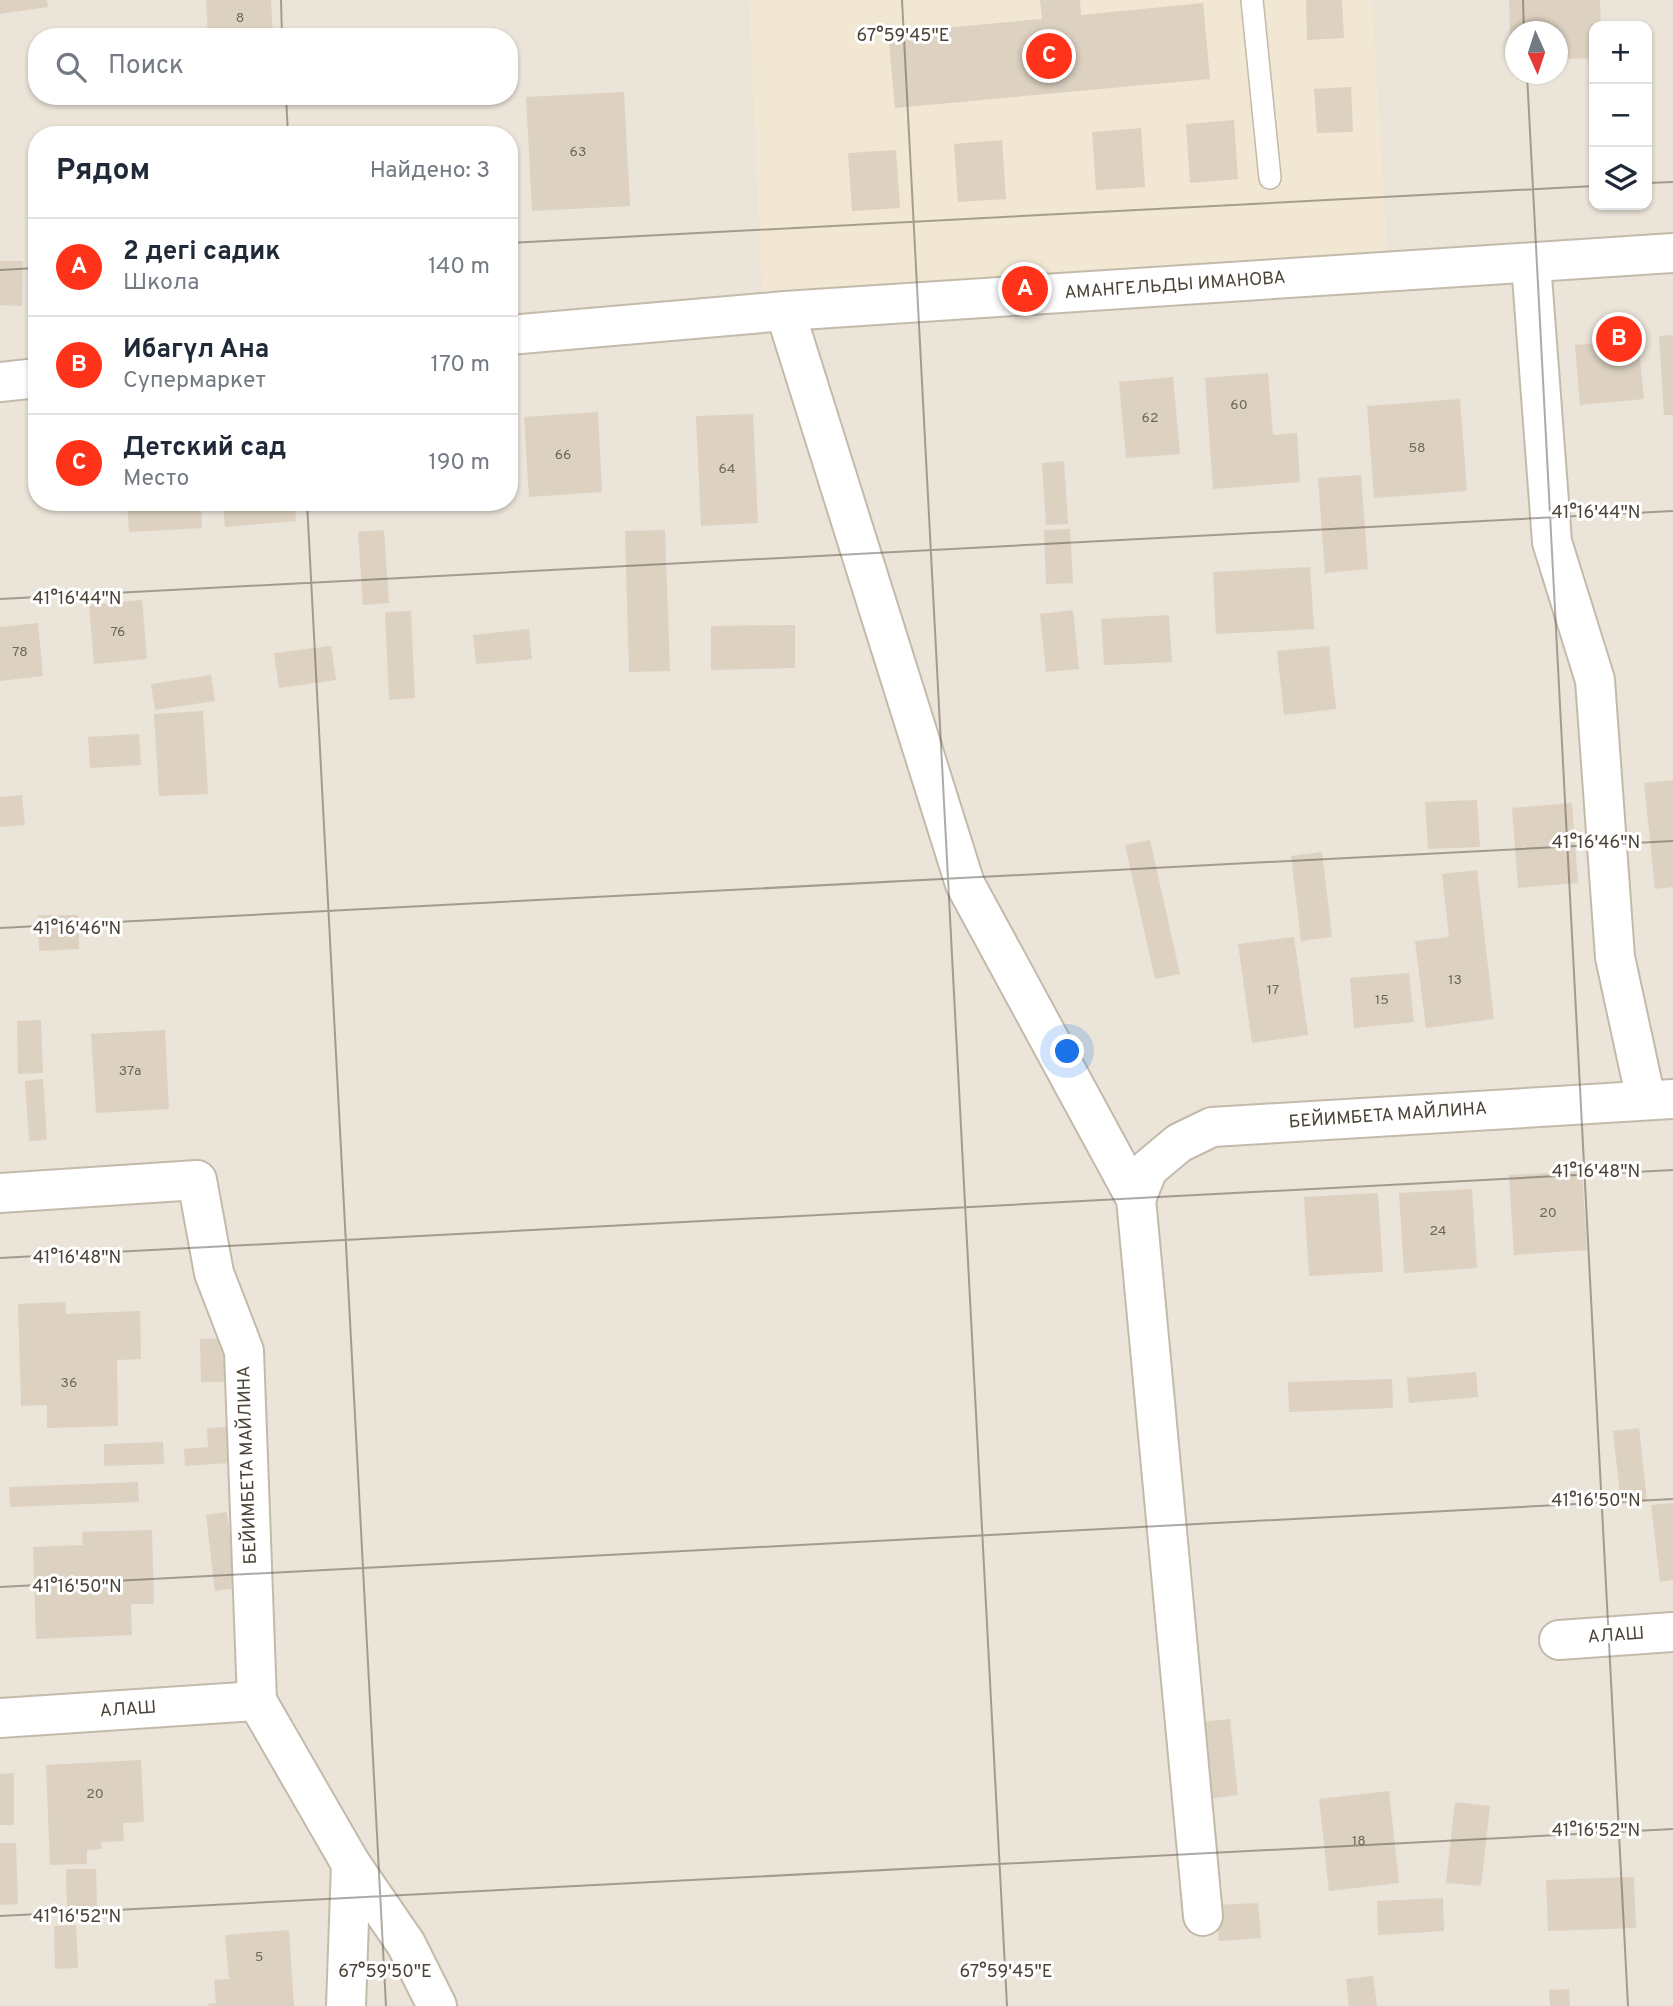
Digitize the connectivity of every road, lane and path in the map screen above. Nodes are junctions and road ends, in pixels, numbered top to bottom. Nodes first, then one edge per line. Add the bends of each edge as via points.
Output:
1 (1252, 0) edge
2 (1270, 178) dead end
3 (1673, 253) edge
4 (1531, 263) junction
5 (785, 311) junction
6 (518, 334) edge
7 (28, 379) edge
8 (0, 382) edge
9 (1659, 1100) edge
10 (0, 1193) edge
11 (1136, 1199) junction
12 (1673, 1632) edge
13 (1559, 1640) dead end
14 (257, 1701) junction
15 (0, 1718) edge
16 (351, 1864) junction
17 (1203, 1916) dead end
18 (346, 2006) edge
19 (437, 2006) edge

1 - 2 lane
3 - 4 street, АМАНГЕЛЬДЫ ИМАНОВА
4 - 5 street, АМАНГЕЛЬДЫ ИМАНОВА
4 - 9 street via 1552,542 1595,680 1615,957
5 - 6 street, АМАНГЕЛЬДЫ ИМАНОВА
5 - 11 street via 965,884
7 - 8 street
9 - 11 street, БЕЙИМБЕТА МАЙЛИНА via 1212,1127 1179,1143 1148,1168
10 - 14 street, БЕЙИМБЕТА МАЙЛИНА via 197,1180 214,1273 244,1351
11 - 17 street
12 - 13 street, АЛАШ
14 - 15 street, АЛАШ
14 - 16 street
16 - 18 street
16 - 19 street via 406,1944

